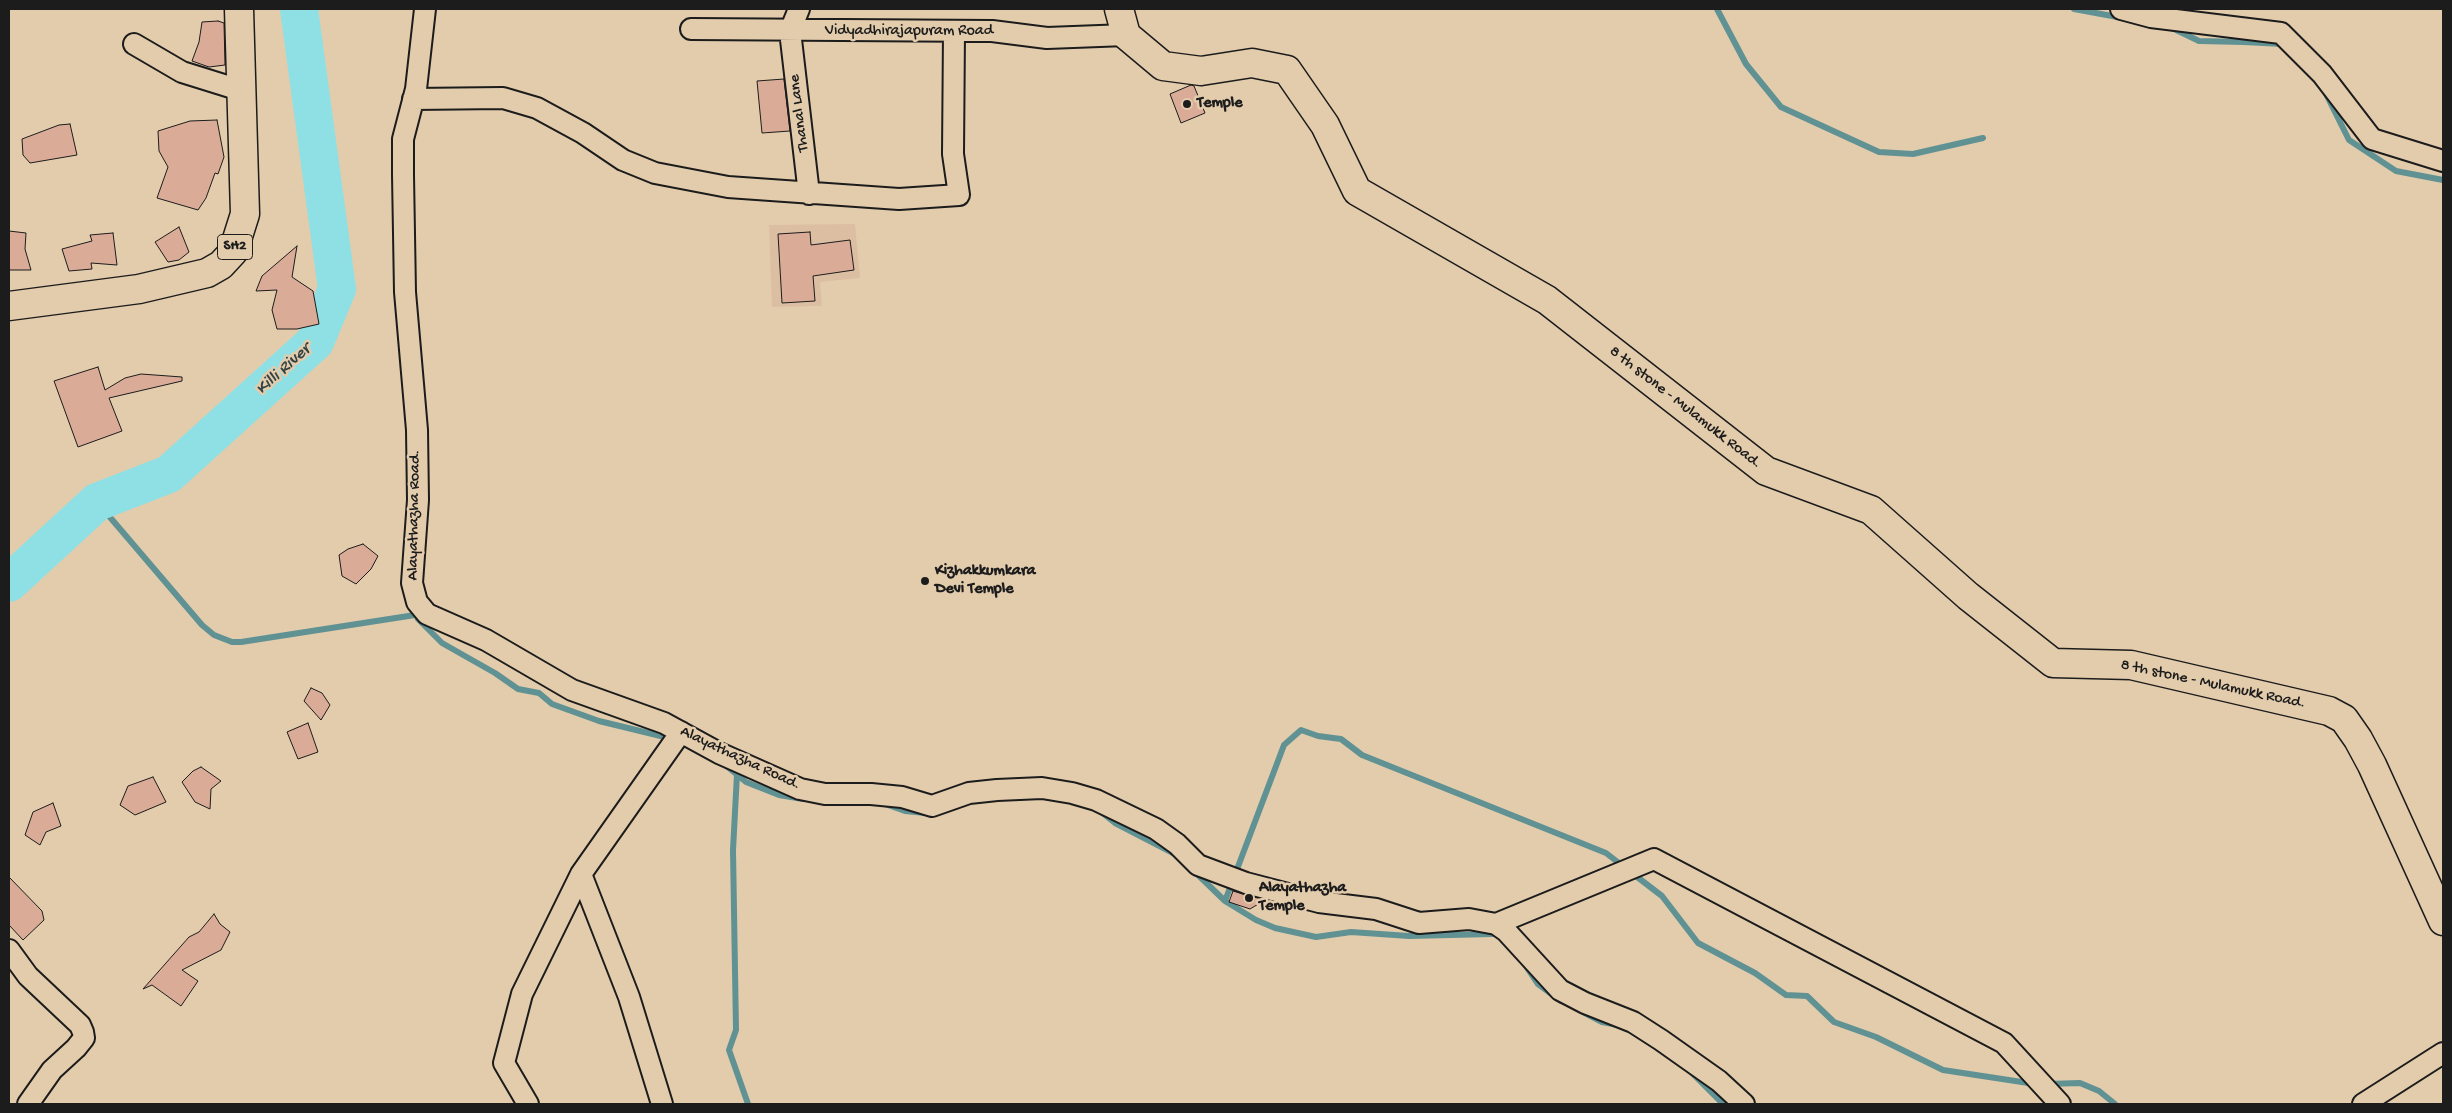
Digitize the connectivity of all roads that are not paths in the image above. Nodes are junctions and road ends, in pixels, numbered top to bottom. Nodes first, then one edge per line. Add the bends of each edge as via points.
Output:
1 (239, 9) edge
2 (425, 9) edge
3 (799, 9) edge
4 (1119, 9) edge
5 (2121, 9) edge
6 (690, 29) dead end
7 (790, 31) junction
8 (954, 32) junction
9 (1126, 35) junction
10 (134, 44) dead end
11 (243, 91) junction
12 (413, 99) junction
13 (2443, 162) edge
14 (809, 194) junction
15 (9, 306) edge
16 (681, 732) junction
17 (581, 874) junction
18 (2443, 921) edge
19 (1496, 924) junction
20 (9, 950) edge
21 (2443, 1054) edge
22 (28, 1104) edge
23 (528, 1104) edge
24 (662, 1104) edge
25 (1744, 1104) edge
26 (2060, 1104) edge
27 (2363, 1104) edge

1 - 11 main road, SH2
2 - 12 street, Alayathazha Road.
3 - 7 street
4 - 9 main road
5 - 13 street via 2151,17 2281,33 2322,74 2372,139
6 - 7 street, Vidyadhirajapuram Road
7 - 8 street, Vidyadhirajapuram Road
7 - 14 street, Thanal Lane
8 - 9 street, Vidyadhirajapuram Road via 1047,38
8 - 14 street via 953,154 959,195 899,199
9 - 18 main road, 8 th stone - Mulamukk Road. via 1163,66 1201,71 1252,63 1287,70 1325,125 1357,191 1547,300 1766,471 1871,510 1968,596 2053,662 2131,665 2329,711 2344,720 2372,765
10 - 11 street via 182,72
11 - 15 main road, SH2 via 245,214 233,252 221,266 206,273 139,289
12 - 14 street via 503,98 537,108 584,133 623,160 655,173 728,187
12 - 16 street, Alayathazha Road. via 403,139 403,184 405,292 417,430 418,500 412,583 417,602 427,614 486,640 572,690
16 - 17 street
16 - 19 street, Alayathazha Road. via 725,756 800,789 825,794 902,797 932,806 969,793 997,790 1042,788 1072,793 1096,800 1156,829 1198,865 1234,878 1319,902 1376,910 1419,922 1469,919
17 - 23 street via 522,994 504,1063
17 - 24 street via 629,997
19 - 25 street via 1560,990 1633,1022 1719,1082
19 - 26 street via 1654,859 2004,1043
20 - 22 street via 33,981 80,1025 84,1038 52,1070
21 - 27 street

